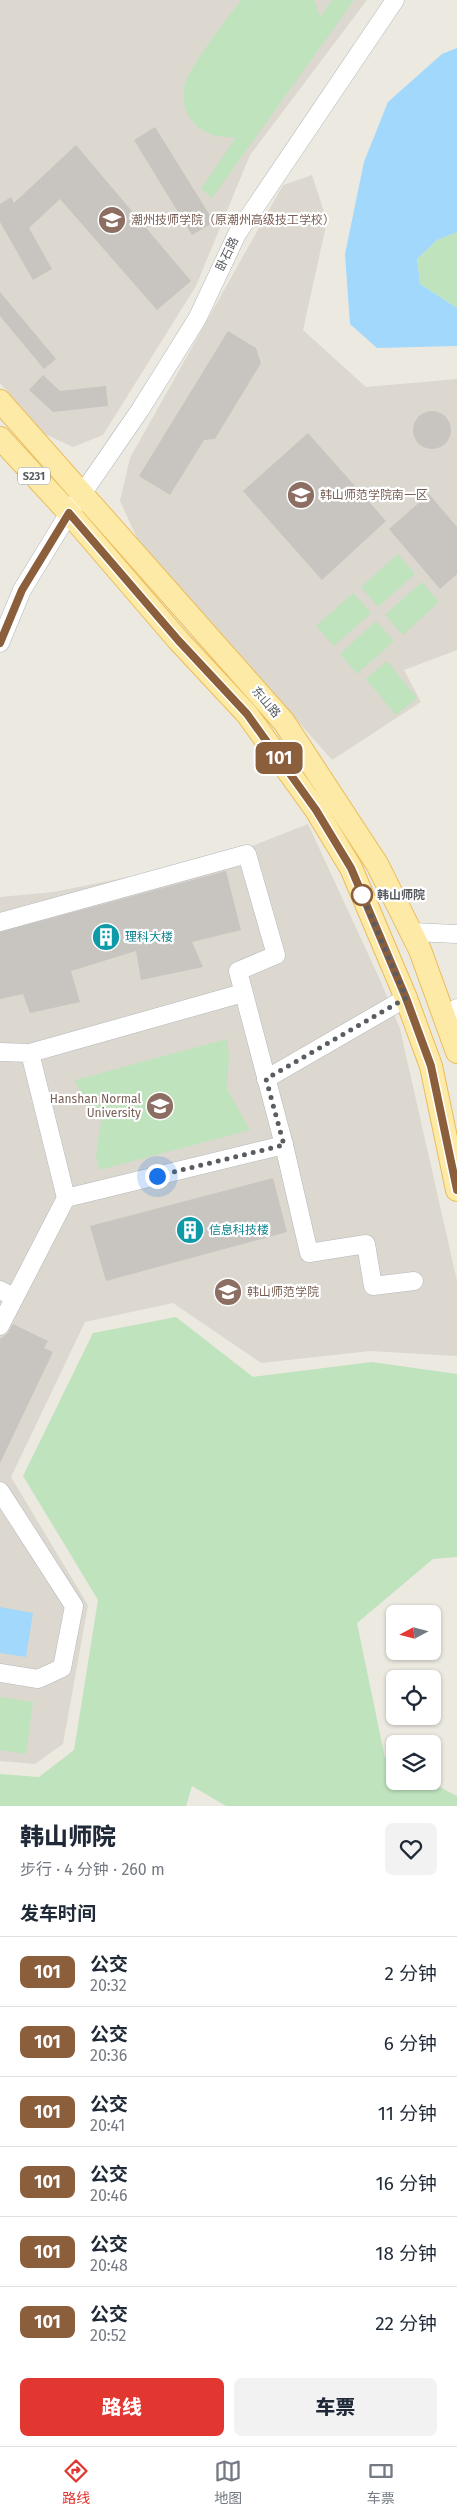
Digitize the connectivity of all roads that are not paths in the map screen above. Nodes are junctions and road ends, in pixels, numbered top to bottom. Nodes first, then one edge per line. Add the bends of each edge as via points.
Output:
1 (395, 0) edge
2 (0, 401) edge
3 (0, 438) edge
4 (82, 494) junction
5 (69, 513) junction
6 (0, 643) edge
7 (0, 922) edge
8 (412, 932) junction
9 (457, 934) edge
10 (243, 993) junction
11 (406, 998) junction
12 (453, 1017) edge
13 (0, 1052) edge
14 (457, 1052) edge
15 (30, 1053) junction
16 (266, 1079) junction
17 (284, 1145) junction
18 (457, 1190) edge
19 (66, 1198) junction
20 (414, 1281) dead end
21 (7, 1294) edge
22 (0, 1326) edge
23 (0, 1491) edge
24 (0, 1673) edge

1 - 4 street, 卧石路 via 237,234 197,319
2 - 4 main road, 东山路 / S231
3 - 5 main road, 东山路 / S231
4 - 5 street, 卧石路
4 - 8 main road, 东山路 / S231 via 284,722 378,864
5 - 6 street, 卧石路 via 22,590
5 - 11 main road, 东山路 / S231 via 178,640 247,714 316,810 351,868
7 - 10 street via 247,854 276,955 238,971
8 - 9 street
8 - 12 main road, 东山路 / S231
10 - 15 street
10 - 16 street
11 - 16 street
11 - 18 main road, 东山路 / S231 via 431,1066
12 - 14 main road, 东山路 / S231
13 - 15 street
15 - 19 street
16 - 17 street
17 - 19 street
17 - 20 street via 309,1253 366,1244 373,1286
19 - 21 street
21 - 22 street
23 - 24 street via 74,1606 62,1668 38,1679

